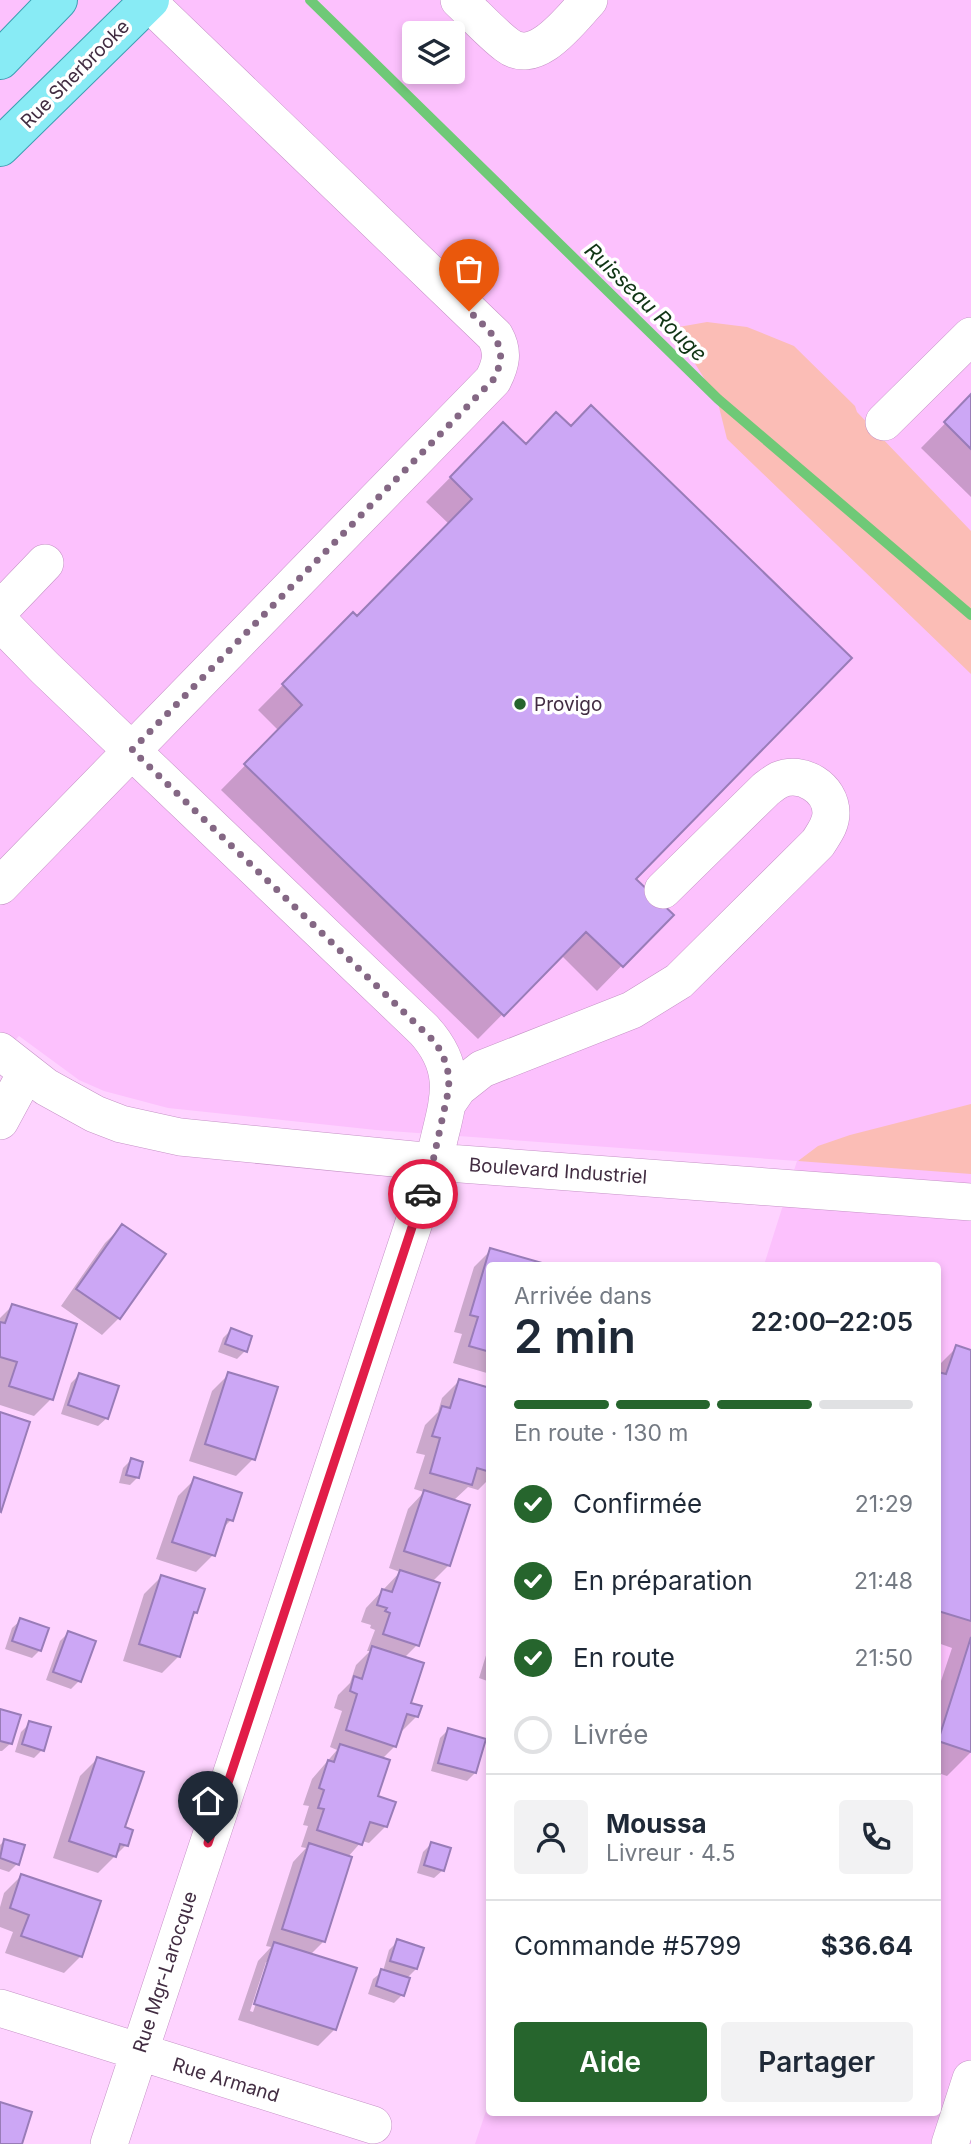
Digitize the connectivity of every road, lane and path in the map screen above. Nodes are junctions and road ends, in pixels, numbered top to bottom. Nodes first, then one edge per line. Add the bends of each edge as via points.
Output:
1 (58, 0) edge
2 (459, 0) edge
3 (589, 0) edge
4 (149, 1) edge
5 (0, 60) edge
6 (0, 148) edge
7 (971, 335) edge
8 (884, 422) dead end
9 (45, 563) dead end
10 (0, 610) edge
11 (0, 622) edge
12 (132, 750) junction
13 (0, 886) edge
14 (663, 890) dead end
15 (13, 1062) edge
16 (447, 1104) junction
17 (0, 1121) edge
18 (433, 1161) junction
19 (971, 1202) edge
20 (0, 2008) edge
21 (139, 2053) junction
22 (971, 2079) edge
23 (373, 2125) dead end
24 (109, 2144) edge
25 (950, 2144) edge

1 - 5 main road
2 - 3 street via 508,46 531,51
4 - 6 main road, Rue Sherbrooke
4 - 12 street via 495,336 501,363 493,380
7 - 8 street
9 - 10 street
11 - 12 street
12 - 13 street
12 - 16 street via 435,1042 448,1072
14 - 16 street via 780,779 814,782 826,795 830,820 818,843 679,981 623,1014 482,1069 458,1088
15 - 17 street
15 - 18 street, Boulevard Industriel via 70,1102 151,1132
16 - 18 street, Rue Mgr-Larocque
18 - 19 street, Boulevard Industriel
18 - 21 street, Rue Mgr-Larocque
20 - 21 street, Rue Armand
21 - 23 street, Rue Armand
21 - 24 street, Rue Mgr-Larocque
22 - 25 street

